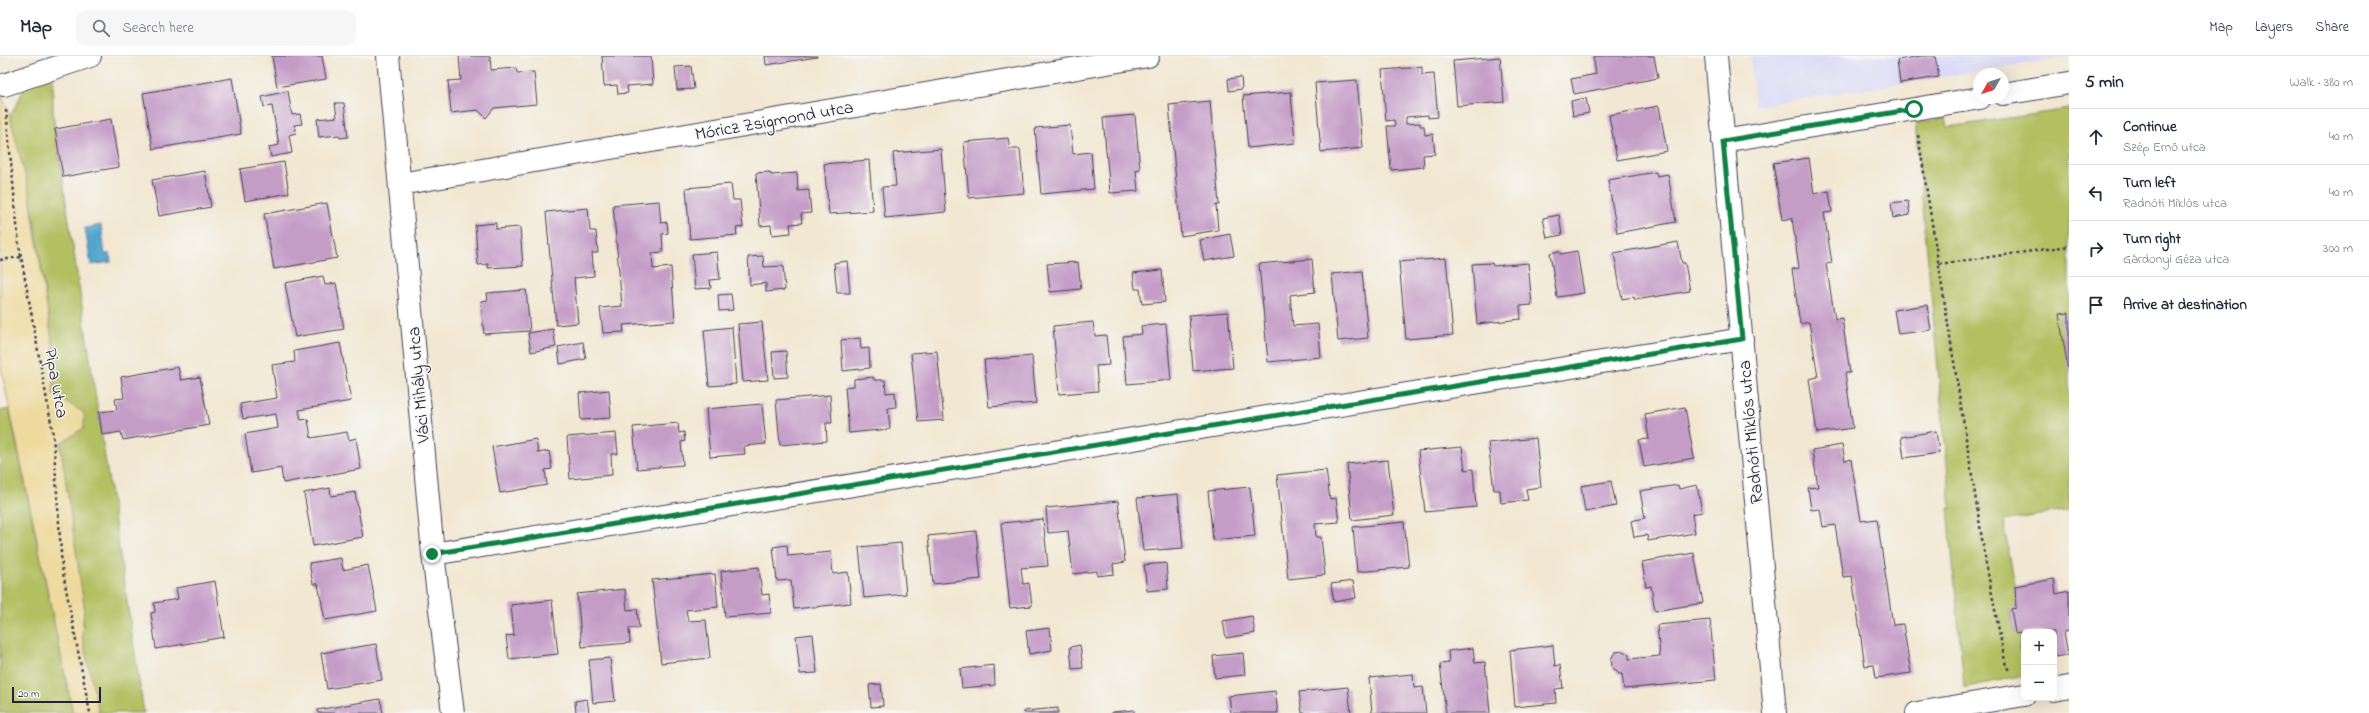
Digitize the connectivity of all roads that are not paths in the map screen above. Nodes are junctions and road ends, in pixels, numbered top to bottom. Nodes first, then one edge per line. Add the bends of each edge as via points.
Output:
1 (90, 56) edge
2 (388, 56) edge
3 (1148, 56) edge
4 (1716, 56) edge
5 (2069, 83) edge
6 (4, 85) road end
7 (2009, 93) edge
8 (1973, 99) edge
9 (1723, 141) junction
10 (400, 184) junction
11 (1742, 339) junction
12 (432, 554) junction
13 (2069, 687) edge
14 (2057, 689) edge
15 (2021, 696) edge
16 (453, 713) edge
17 (1775, 713) edge
18 (1917, 713) edge

1 - 6 street
2 - 10 street, Váci Mihály utca
3 - 10 street, Móricz Zsigmond utca
4 - 9 street, Radnóti Miklós utca
5 - 7 street
8 - 9 street
9 - 11 street, Radnóti Miklós utca
10 - 12 street, Váci Mihály utca
11 - 12 street
11 - 17 street, Radnóti Miklós utca
12 - 16 street, Váci Mihály utca
13 - 14 street
15 - 18 street

